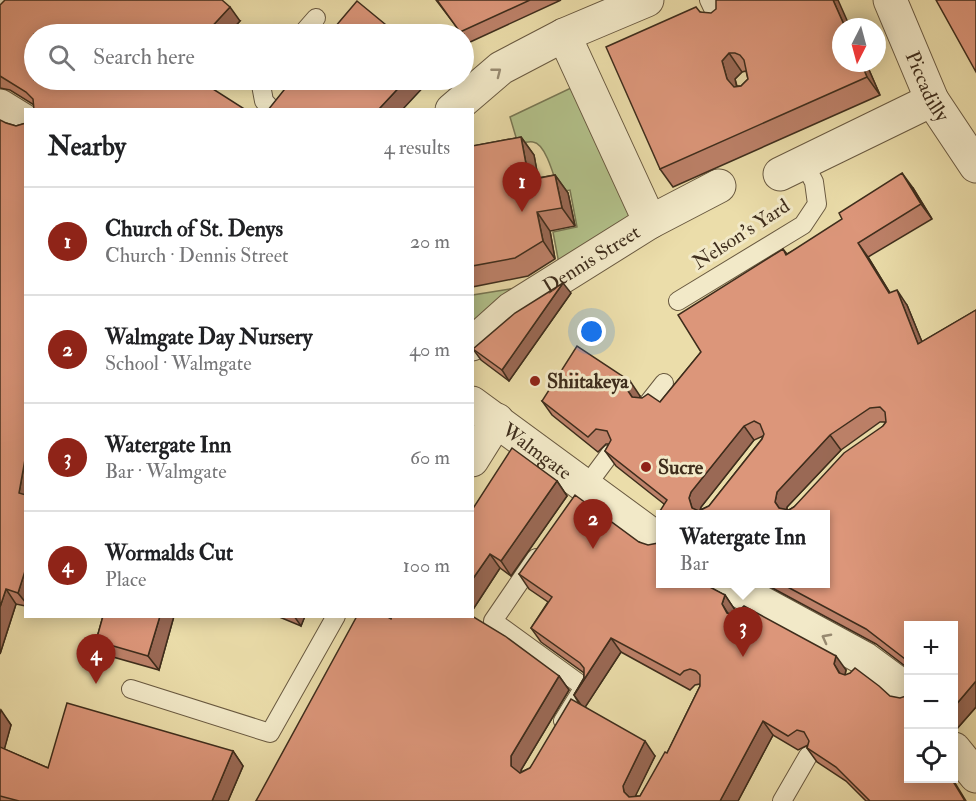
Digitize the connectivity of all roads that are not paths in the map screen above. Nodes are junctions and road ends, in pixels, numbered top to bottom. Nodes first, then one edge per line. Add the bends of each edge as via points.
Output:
1 (3, 0) edge
2 (709, 0) edge
3 (890, 0) edge
4 (0, 4) edge
5 (628, 4) edge
6 (316, 18) dead end
7 (718, 21) edge
8 (311, 24) edge
9 (564, 35) junction
10 (262, 90) edge
11 (932, 100) junction
12 (270, 108) edge
13 (454, 108) edge
14 (976, 166) edge
15 (792, 168) joint
16 (718, 186) dead end
17 (650, 222) junction
18 (678, 301) dead end
19 (474, 342) edge
20 (664, 383) dead end
21 (649, 402) edge
22 (485, 412) edge
23 (474, 453) edge
24 (610, 454) edge
25 (579, 496) junction
26 (656, 539) edge
27 (546, 544) edge
28 (739, 594) edge
29 (335, 618) edge
30 (904, 688) edge
31 (131, 689) dead end
32 (554, 736) edge
33 (958, 754) edge
34 (808, 756) edge
35 (976, 776) edge
36 (782, 801) edge

1 - 4 street
2 - 7 lane
3 - 11 street, Piccadilly
5 - 9 street
6 - 8 lane
13 -> 9 street via 501,68
9 - 17 street
10 - 12 lane
11 - 14 street, Piccadilly
11 - 15 street
15 - 18 lane, Nelson's Yard via 814,182 817,204 803,225
16 - 17 street, Dennis Street
17 - 19 street, Dennis Street via 512,309
20 - 21 lane
22 - 23 street
22 - 25 street, Walmgate
24 - 25 lane
25 - 26 street, Walmgate
27 - 32 lane via 493,621 584,687
30 -> 28 street via 860,668
29 - 31 lane via 270,733
33 - 35 street
34 - 36 lane

